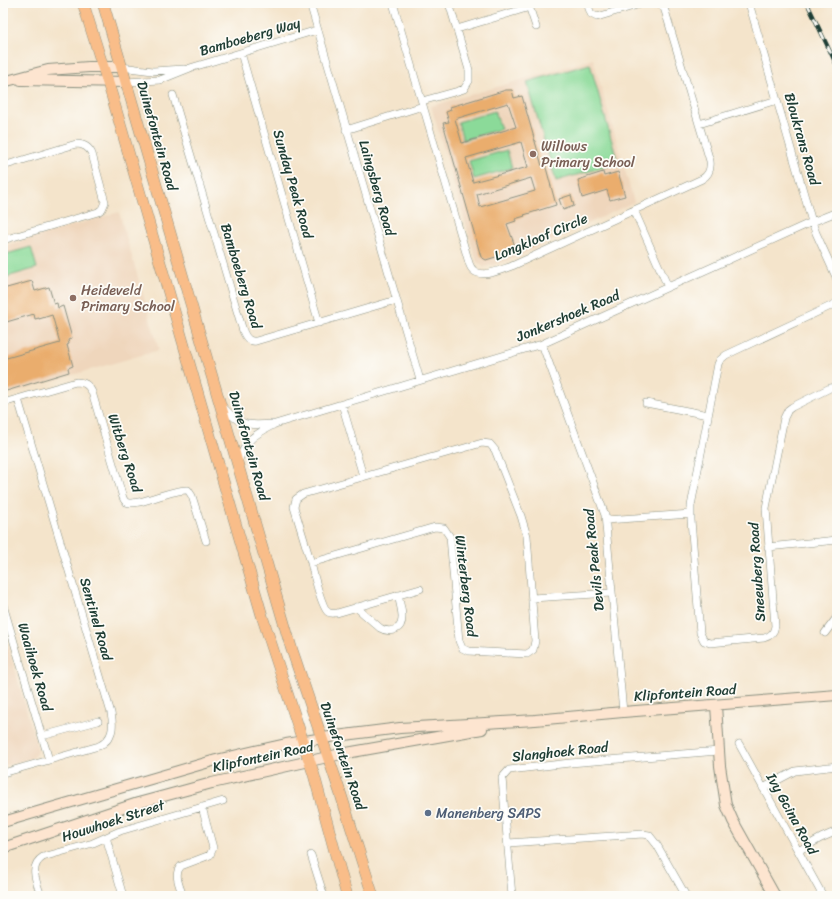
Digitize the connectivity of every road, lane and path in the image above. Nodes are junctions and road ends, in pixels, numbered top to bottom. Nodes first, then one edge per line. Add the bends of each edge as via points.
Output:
1 (83, 3) edge
2 (103, 3) edge
3 (310, 3) edge
4 (393, 3) edge
5 (449, 3) edge
6 (587, 3) edge
7 (644, 3) edge
8 (660, 3) edge
9 (749, 3) edge
10 (529, 5) edge
11 (536, 28) dead end
12 (457, 29) junction
13 (318, 30) junction
14 (241, 53) junction
15 (103, 66) junction
16 (122, 67) junction
17 (190, 68) junction
18 (7, 81) edge
19 (108, 82) junction
20 (126, 82) junction
21 (173, 95) dead end
22 (777, 100) junction
23 (423, 104) junction
24 (699, 124) junction
25 (346, 130) junction
26 (3, 166) edge
27 (634, 210) junction
28 (837, 212) edge
29 (812, 222) junction
30 (3, 240) edge
31 (837, 279) edge
32 (668, 287) junction
33 (396, 300) junction
34 (837, 303) edge
35 (319, 322) junction
36 (542, 344) junction
37 (420, 380) junction
38 (837, 387) edge
39 (18, 399) junction
40 (3, 403) edge
41 (646, 403) dead end
42 (342, 404) junction
43 (221, 405) junction
44 (708, 415) junction
45 (276, 424) junction
46 (238, 462) junction
47 (363, 476) junction
48 (691, 514) junction
49 (606, 520) junction
50 (837, 540) edge
51 (206, 541) dead end
52 (768, 547) junction
53 (311, 563) junction
54 (420, 589) dead end
55 (611, 593) junction
56 (398, 595) junction
57 (532, 598) junction
58 (3, 605) edge
59 (356, 607) junction
60 (837, 617) edge
61 (825, 633) dead end
62 (837, 695) edge
63 (716, 705) junction
64 (623, 712) junction
65 (535, 720) junction
66 (98, 721) dead end
67 (42, 736) junction
68 (322, 739) junction
69 (302, 742) junction
70 (739, 744) dead end
71 (719, 751) junction
72 (328, 757) junction
73 (48, 760) junction
74 (309, 762) junction
75 (837, 766) edge
76 (3, 773) edge
77 (762, 788) junction
78 (223, 801) dead end
79 (202, 807) junction
80 (3, 822) edge
81 (837, 831) edge
82 (106, 838) junction
83 (508, 843) junction
84 (3, 848) edge
85 (798, 851) junction
86 (311, 855) dead end
87 (41, 896) edge
88 (123, 896) edge
89 (183, 896) edge
90 (324, 896) edge
91 (347, 896) edge
92 (373, 896) edge
93 (512, 896) edge
94 (686, 896) edge
95 (775, 896) edge
96 (823, 896) edge

1 - 15 main road
2 - 16 main road, Duinefontein Road
3 - 13 street, Laingsberg Road
4 - 23 street, Longkloof Circle
5 - 12 street
6 - 7 street via 591,14 597,17
8 - 24 street, Longkloof Circle via 666,14
9 - 22 street, Bloukrans Road
10 - 11 street
10 - 12 street
12 - 23 street via 470,81 464,89
13 - 14 street, Bamboeberg Way
13 - 25 street, Laingsberg Road
14 - 17 street, Bamboeberg Way
14 - 35 street, Sunday Peak Road
15 - 16 main road
15 - 18 main road via 48,70
15 - 19 main road
16 - 17 street, Bamboeberg Way via 153,71
16 - 20 main road, Duinefontein Road
17 - 20 street, Bamboeberg Way via 160,80
18 - 19 main road
19 - 20 main road
19 - 69 main road via 261,612
20 - 43 main road, Duinefontein Road
21 - 35 street, Bamboeberg Road via 246,337 250,341 256,341
22 - 24 street
22 - 29 street, Bloukrans Road
23 - 25 street
23 - 27 street, Longkloof Circle via 469,264 475,273 485,274 512,266
24 - 27 street, Longkloof Circle via 710,161 711,168 708,174
25 - 33 street, Laingsberg Road
26 - 30 street via 76,144 84,145 92,154 105,202 96,213
27 - 32 street
28 - 29 street, Jonkershoek Road
29 - 31 street, Bloukrans Road
29 - 32 street, Jonkershoek Road
32 - 36 street, Jonkershoek Road
33 - 35 street, Bamboeberg Road
33 - 37 street, Laingsberg Road
34 - 44 street, Sneeuberg Road via 723,357 718,364
36 - 37 street, Jonkershoek Road
36 - 49 street, Devils Peak Road
37 - 42 street, Jonkershoek Road
38 - 52 street, Sneeuberg Road via 792,407 785,414 766,508
39 - 40 street, Witberg Road
39 - 51 street, Witberg Road via 76,382 88,385 124,500 136,503 178,490 188,490
39 - 73 street, Sentinel Road via 113,721 110,737 103,744
41 - 44 street
42 - 45 street, Jonkershoek Road
42 - 47 street
43 - 45 street, Jonkershoek Road via 239,422
43 - 46 main road, Duinefontein Road
44 - 48 street, Sneeuberg Road
45 - 46 street, Jonkershoek Road via 247,442
46 - 68 main road, Duinefontein Road via 291,647
47 - 53 street, Winterberg Road via 303,494 296,499 294,506
47 - 57 street, Winterberg Road via 482,443 490,444 495,450 525,527
48 - 49 street
48 - 52 street, Sneeuberg Road via 700,633 707,643 764,638 772,634 775,626
49 - 55 street, Devils Peak Road
50 - 52 street
53 - 57 street, Winterberg Road via 435,527 444,528 450,537 459,641 462,648 468,651 527,654 531,652 535,641
53 - 59 street via 322,603 328,612 337,613
54 - 56 street
55 - 57 street
55 - 64 street, Devils Peak Road
56 - 59 street
56 - 59 street via 402,620 395,630 380,628
58 - 67 street, Waaihoek Road
60 - 61 street
62 - 63 main road, Klipfontein Road
63 - 64 main road, Klipfontein Road
63 - 71 main road
64 - 65 main road, Klipfontein Road
65 - 68 main road, Klipfontein Road via 400,728
65 - 72 main road, Klipfontein Road
66 - 67 street
67 - 73 street, Waaihoek Road
68 - 69 main road, Klipfontein Road
68 - 72 main road, Duinefontein Road
69 - 74 main road
69 - 80 main road, Klipfontein Road via 216,760
70 - 77 street, Ivy Gcina Road
71 - 83 street, Slanghoek Road via 511,769 502,778
71 - 95 main road via 728,811
72 - 74 main road, Klipfontein Road
72 - 92 main road, Duinefontein Road
73 - 76 street, Sentinel Road
74 - 84 main road, Klipfontein Road via 175,792
74 - 91 main road
75 - 77 street via 795,771
77 - 85 street, Ivy Gcina Road
78 - 79 street, Houwhoek Street
79 - 82 street, Houwhoek Street via 120,831
79 - 89 street via 213,848 210,855 178,868 177,876
81 - 85 street
82 - 87 street, Houwhoek Street via 40,859 35,865 35,875
82 - 88 street
83 - 93 street, Slanghoek Road
83 - 94 street via 648,835
85 - 96 street, Ivy Gcina Road
86 - 90 street

